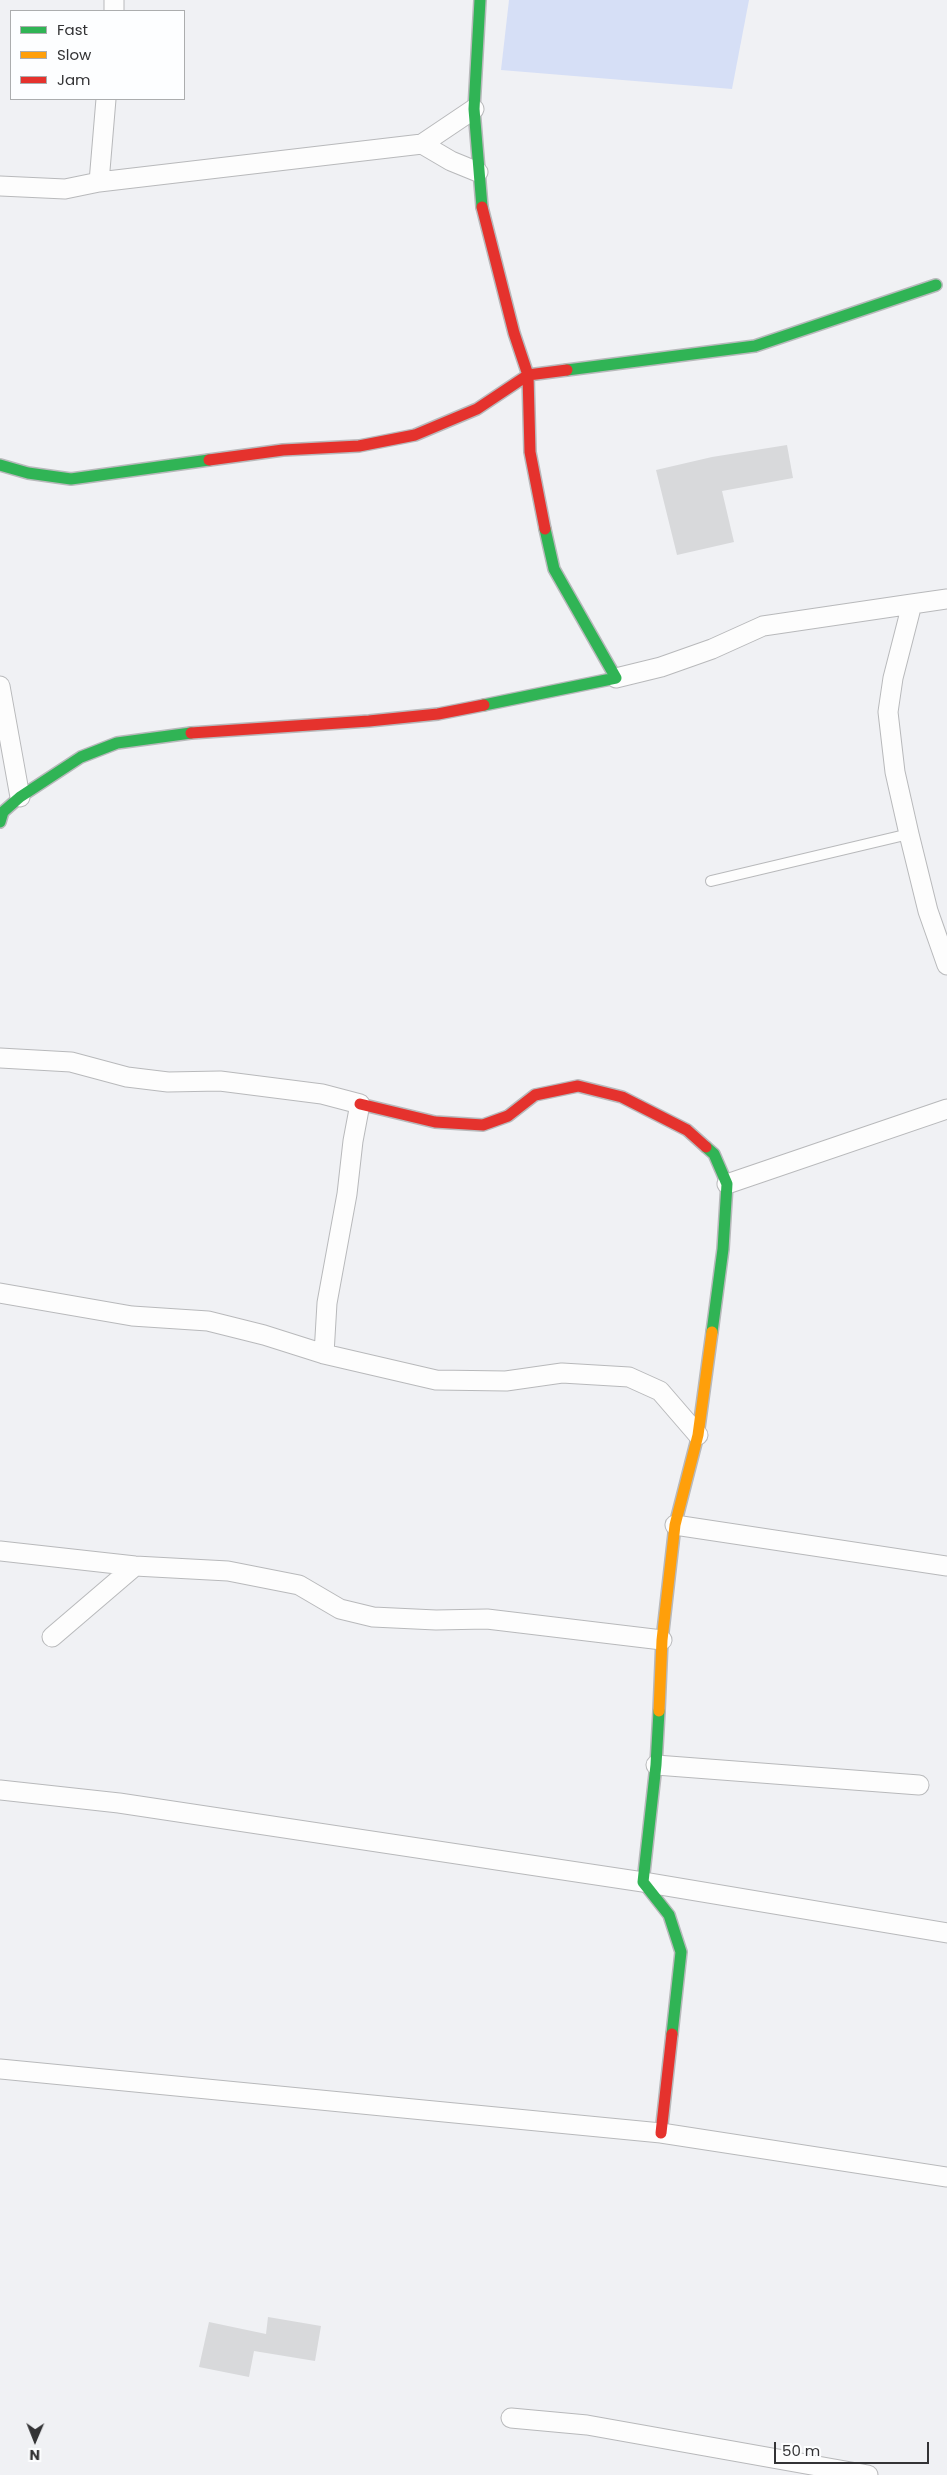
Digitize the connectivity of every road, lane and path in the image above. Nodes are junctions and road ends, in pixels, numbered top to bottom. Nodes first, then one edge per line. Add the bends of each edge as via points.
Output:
1 (480, 0) edge
2 (106, 100) edge
3 (474, 109) junction
4 (422, 144) junction
5 (478, 172) junction
6 (99, 182) junction
7 (0, 186) edge
8 (936, 285) dead end
9 (528, 375) junction
10 (0, 464) edge
11 (947, 599) edge
12 (912, 604) junction
13 (616, 678) junction
14 (0, 686) edge
15 (20, 797) junction
16 (1, 816) edge
17 (909, 834) junction
18 (711, 882) dead end
19 (947, 965) edge
20 (0, 1058) edge
21 (360, 1104) junction
22 (947, 1109) edge
23 (727, 1184) junction
24 (0, 1293) edge
25 (324, 1354) junction
26 (698, 1435) junction
27 (675, 1525) junction
28 (0, 1551) edge
29 (135, 1566) junction
30 (947, 1566) edge
31 (52, 1637) dead end
32 (662, 1640) junction
33 (656, 1765) junction
34 (919, 1785) dead end
35 (0, 1790) edge
36 (643, 1882) junction
37 (947, 1933) edge
38 (0, 2069) edge
39 (661, 2133) junction
40 (947, 2177) edge
41 (511, 2418) dead end
42 (868, 2475) edge

1 - 3 street
2 - 6 street
3 - 4 street
3 - 5 street
4 - 5 street
4 - 6 street
5 - 9 street via 483,216
6 - 7 street via 65,189
8 - 9 street via 754,346
9 - 10 street via 477,410 415,435 359,446 283,450 71,479 28,473
9 - 13 street via 530,452 554,569
11 - 12 street
12 - 13 street via 763,626 712,649
12 - 17 street via 888,712 895,772
13 - 15 street via 438,714 196,732 117,743 81,757
14 - 15 street
15 - 16 street
17 - 18 lane
17 - 19 street via 928,911
20 - 21 street via 71,1062 127,1077 160,1081 238,1083 322,1094
21 - 23 street via 436,1122 483,1125 508,1116 535,1095 578,1086 622,1097 687,1130 714,1154
21 - 25 street via 327,1303
22 - 23 street
23 - 26 street via 723,1249
24 - 25 street via 132,1316 208,1321
25 - 26 street via 436,1380 506,1381 562,1373 629,1377 660,1391
26 - 27 street
27 - 30 street
27 - 32 street
28 - 29 street
29 - 31 street
29 - 32 street via 228,1571 299,1585 340,1609 373,1617 487,1619
32 - 33 street
33 - 34 street
33 - 36 street
35 - 36 street via 119,1803
36 - 37 street
36 - 39 street via 669,1915 681,1952
38 - 39 street
39 - 40 street
41 - 42 street via 586,2425

